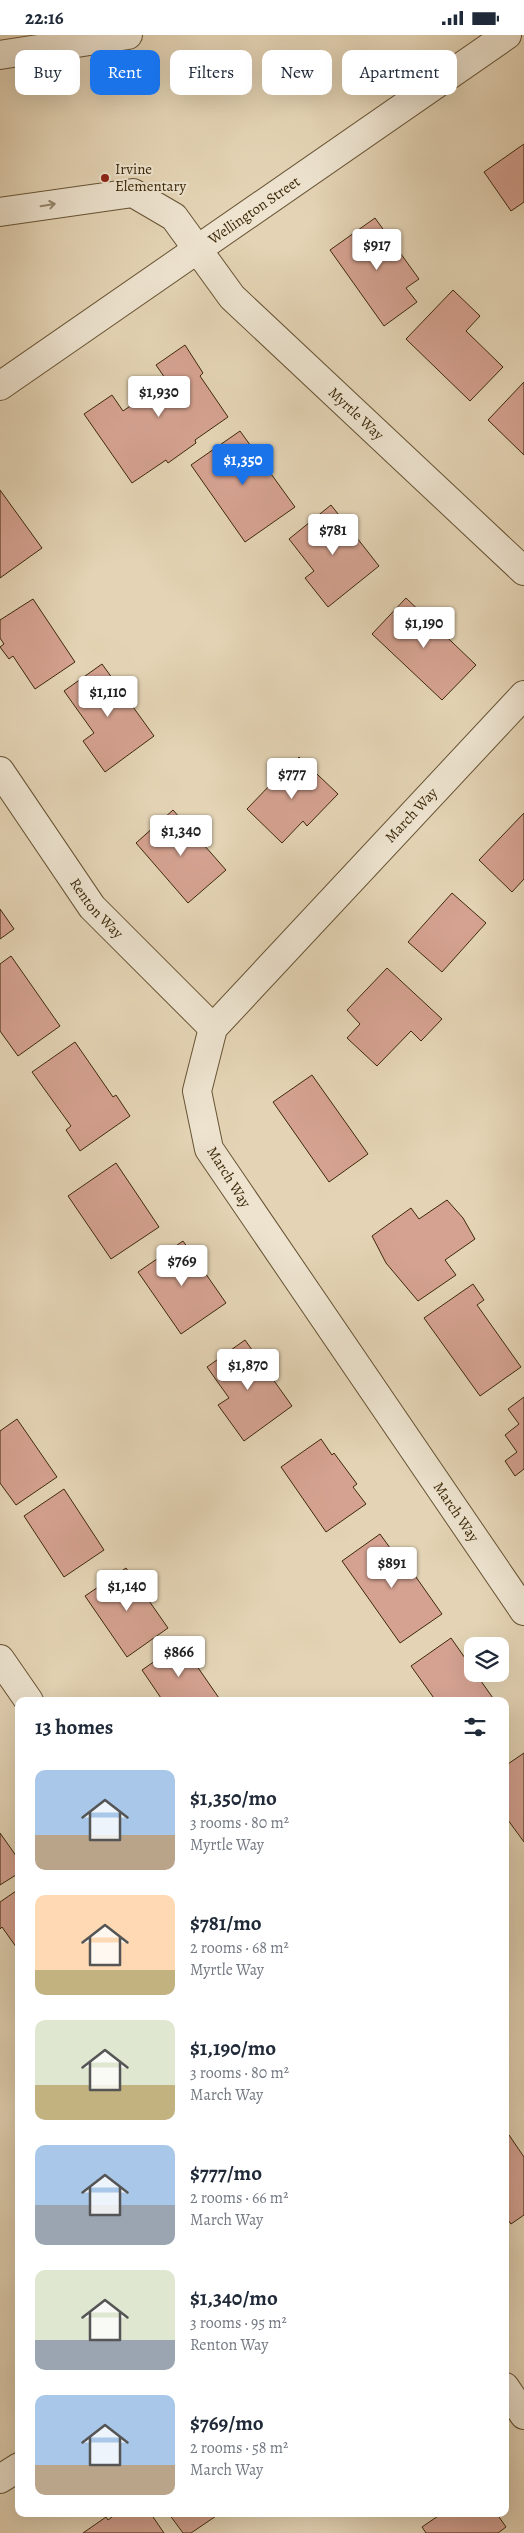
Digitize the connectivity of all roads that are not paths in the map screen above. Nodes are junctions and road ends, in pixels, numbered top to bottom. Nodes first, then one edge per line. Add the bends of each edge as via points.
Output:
1 (128, 35) edge
2 (507, 35) edge
3 (0, 55) edge
4 (0, 212) edge
5 (197, 249) junction
6 (0, 386) edge
7 (524, 571) edge
8 (524, 695) edge
9 (0, 771) edge
10 (213, 1027) junction
11 (524, 1611) edge
12 (0, 1659) edge
13 (26, 1697) edge
14 (509, 2393) edge
15 (524, 2415) edge
16 (15, 2470) edge
17 (0, 2479) edge

1 - 3 street
2 - 5 street, Wellington Street
4 -> 5 street, Myrtle Way via 133,193 174,217
5 - 6 street, Wellington Street
5 - 7 street, Myrtle Way via 232,297
8 - 10 street, March Way
9 - 10 street, Renton Way via 92,907
10 - 11 street, March Way via 197,1091 209,1149
12 - 13 street
14 - 15 street
16 - 17 street

